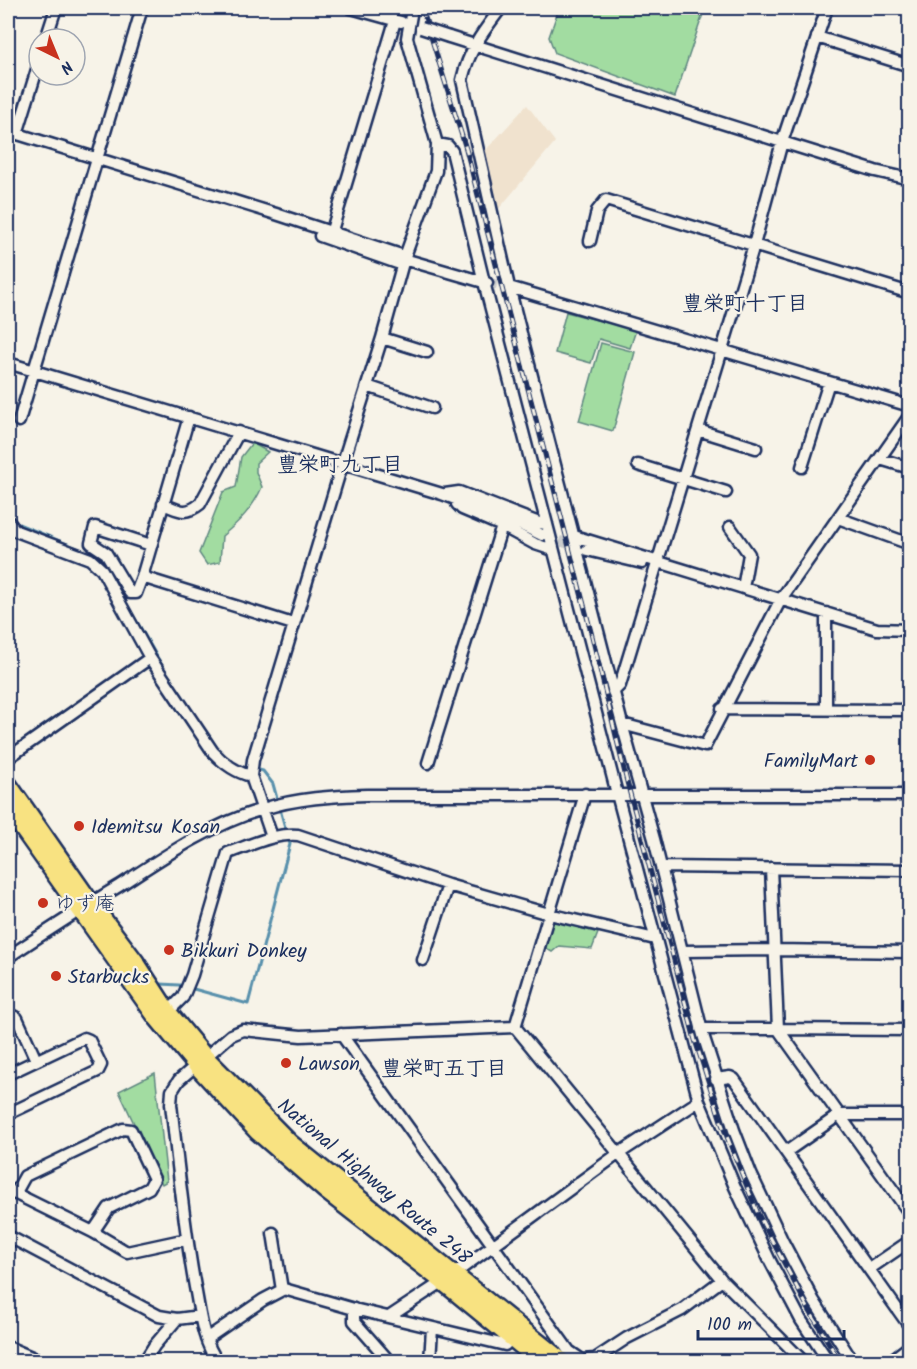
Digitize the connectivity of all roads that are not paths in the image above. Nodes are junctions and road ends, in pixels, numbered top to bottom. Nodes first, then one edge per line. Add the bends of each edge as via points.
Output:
1 (56, 8) edge
2 (142, 8) edge
3 (351, 8) edge
4 (409, 8) edge
5 (501, 8) edge
6 (827, 8) edge
7 (394, 21) junction
8 (409, 25) junction
9 (50, 27) edge
10 (817, 38) junction
11 (474, 45) junction
12 (909, 66) edge
13 (30, 87) edge
14 (12, 133) edge
15 (782, 142) junction
16 (437, 144) junction
17 (98, 159) junction
18 (909, 179) edge
19 (333, 227) dead end
20 (590, 241) dead end
21 (754, 244) junction
22 (404, 259) junction
23 (486, 282) junction
24 (509, 287) junction
25 (909, 293) edge
26 (382, 338) junction
27 (721, 350) junction
28 (427, 352) dead end
29 (8, 363) edge
30 (34, 370) junction
31 (829, 382) junction
32 (367, 386) junction
33 (909, 406) edge
34 (432, 408) dead end
35 (909, 416) edge
36 (189, 417) junction
37 (19, 421) dead end
38 (698, 430) junction
39 (239, 432) junction
40 (756, 448) dead end
41 (880, 459) junction
42 (342, 465) junction
43 (638, 465) dead end
44 (802, 467) dead end
45 (909, 468) edge
46 (683, 479) junction
47 (726, 492) dead end
48 (447, 496) junction
49 (163, 504) junction
50 (838, 518) junction
51 (8, 521) edge
52 (547, 524) junction
53 (501, 526) junction
54 (730, 527) dead end
55 (542, 536) tunnel mouth
56 (574, 536) junction
57 (909, 544) edge
58 (151, 545) junction
59 (554, 550) junction
60 (587, 550) tunnel mouth
61 (658, 562) junction
62 (142, 578) junction
63 (743, 588) junction
64 (781, 599) junction
65 (826, 613) junction
66 (293, 624) junction
67 (909, 630) edge
68 (150, 658) junction
69 (613, 692) junction
70 (723, 709) junction
71 (826, 710) junction
72 (909, 710) edge
73 (622, 724) junction
74 (8, 758) edge
75 (428, 763) dead end
76 (251, 776) junction
77 (8, 784) edge
78 (585, 794) junction
79 (617, 794) junction
80 (642, 794) junction
81 (909, 795) edge
82 (8, 808) edge
83 (264, 808) junction
84 (272, 837) junction
85 (661, 867) junction
86 (771, 868) junction
87 (909, 870) edge
88 (448, 885) junction
89 (86, 906) junction
90 (549, 914) junction
91 (655, 939) junction
92 (775, 950) junction
93 (682, 951) junction
94 (909, 952) edge
95 (8, 957) edge
96 (423, 960) dead end
97 (168, 1012) junction
98 (8, 1018) edge
99 (515, 1028) junction
100 (701, 1029) junction
101 (778, 1029) junction
102 (909, 1030) edge
103 (341, 1034) junction
104 (36, 1060) junction
105 (200, 1061) junction
106 (8, 1074) edge
107 (716, 1079) junction
108 (699, 1101) junction
109 (8, 1114) edge
110 (839, 1114) junction
111 (909, 1115) edge
112 (786, 1152) junction
113 (618, 1155) junction
114 (11, 1192) edge
115 (909, 1214) edge
116 (93, 1232) junction
117 (273, 1233) dead end
118 (8, 1236) edge
119 (187, 1239) junction
120 (909, 1241) edge
121 (492, 1245) junction
122 (869, 1269) junction
123 (448, 1277) junction
124 (722, 1280) junction
125 (283, 1290) junction
126 (354, 1309) junction
127 (200, 1316) junction
128 (389, 1317) junction
129 (177, 1319) junction
130 (909, 1327) edge
131 (432, 1328) junction
132 (512, 1338) junction
133 (206, 1339) junction
134 (909, 1346) edge
135 (8, 1347) edge
136 (565, 1358) edge
137 (43, 1362) edge
138 (144, 1362) edge
139 (218, 1362) edge
140 (390, 1362) edge
141 (430, 1362) edge
142 (542, 1362) edge
143 (804, 1362) edge
144 (829, 1362) edge
145 (853, 1362) edge
146 (889, 1362) edge

1 - 9 street
2 - 17 street
3 - 7 street
4 - 8 street
5 - 11 street
6 - 10 street
7 - 8 street
7 - 19 street
8 - 11 street, bridge
8 - 16 street via 407,38
10 - 12 street
10 - 15 street
11 - 15 street
11 - 24 street via 462,80
13 - 14 street
14 - 17 street
15 - 18 street
15 - 21 street
16 - 22 street via 436,171
16 - 23 street via 452,151
17 - 22 street via 276,214
17 - 30 street
20 - 21 street via 597,211 606,200
21 - 25 street
21 - 27 street
22 - 23 street
22 - 26 street
23 - 52 street
24 - 27 street
24 - 56 street
26 - 28 street
26 - 32 street
27 - 31 street
27 - 38 street
29 - 30 street
30 - 36 street
30 - 37 street
31 - 33 street
31 - 44 street
32 - 34 street
32 - 42 street
35 - 41 street
36 - 39 street
36 - 49 street
38 - 40 street
38 - 46 street
39 - 42 street
39 - 49 street via 200,504 185,512
41 - 45 street
41 - 50 street
42 - 48 street
42 - 66 street
43 - 46 street
46 - 47 street
46 - 61 street
48 - 52 street via 459,492
48 - 53 street via 462,508
48 - 55 street
49 - 58 street
50 - 57 street
50 - 64 street
51 - 68 street via 16,531 90,559 102,570
52 - 59 street
53 - 59 street
53 - 75 street
54 - 63 street via 749,554
56 - 61 street
56 - 69 street
58 - 62 street
58 - 62 street via 94,527 91,543 106,553 129,592 136,592
59 - 79 street
60 - 61 street via 644,563
61 - 63 street
61 - 69 street via 620,685
62 - 66 street
63 - 64 street
64 - 65 street
64 - 70 street
65 - 67 street via 877,629
65 - 71 street
66 - 76 street
68 - 74 street
68 - 76 street via 213,752 222,762
69 - 73 street
70 - 71 street
70 - 73 street via 705,747
71 - 72 street
73 - 80 street
76 - 83 street
77 - 89 highway, National Highway Route 248
78 - 79 street
78 - 83 street via 334,796
78 - 90 street
79 - 80 street
79 - 91 street
80 - 81 street
80 - 85 street
82 - 89 highway, National Highway Route 248
83 - 84 street
83 - 89 street via 205,832
84 - 88 street via 298,835
84 - 97 street via 228,853 192,975 183,997
85 - 86 street
85 - 93 street
86 - 87 street
86 - 92 street
88 - 90 street
88 - 96 street
89 - 95 street
89 - 97 highway, National Highway Route 248 via 135,961
89 - 105 highway, National Highway Route 248 via 157,1018
90 - 91 street
90 - 99 street
91 - 108 street
92 - 93 street
92 - 94 street
92 - 101 street
93 - 100 street
97 - 105 highway, National Highway Route 248
98 - 104 street via 17,1018
99 - 103 street
99 - 113 street
100 - 101 street
100 - 107 street
101 - 102 street
101 - 110 street
103 - 105 street via 301,1036 243,1030
103 - 121 street
104 - 106 street
104 - 109 street via 84,1038 89,1040 101,1065 98,1071
105 - 119 street via 179,1080 172,1091 171,1104
105 - 123 highway, National Highway Route 248 via 258,1132 298,1168
107 - 112 street via 734,1079
107 - 145 street via 751,1174 782,1240 814,1301
108 - 113 street
108 - 144 street via 768,1258
110 - 111 street
110 - 112 street
110 - 115 street
112 - 122 street
113 - 121 street
113 - 124 street
114 - 116 street
114 - 116 street via 25,1176 123,1129 131,1130 153,1179 149,1188 109,1208
116 - 119 street via 127,1252
117 - 125 street
118 - 129 street via 159,1316
119 - 127 street
120 - 122 street
121 - 123 street
121 - 136 street
122 - 130 street
123 - 128 street
123 - 132 highway, National Highway Route 248
123 - 136 highway, National Highway Route 248
124 - 136 street via 682,1310 595,1359
124 - 143 street
125 - 126 street
125 - 133 street
126 - 128 street
126 - 140 street via 354,1321
127 - 129 street
127 - 133 street
128 - 131 street
129 - 138 street
131 - 132 street via 505,1345
131 - 141 street
132 - 142 highway, National Highway Route 248
133 - 139 street
134 - 146 street
135 - 137 street

